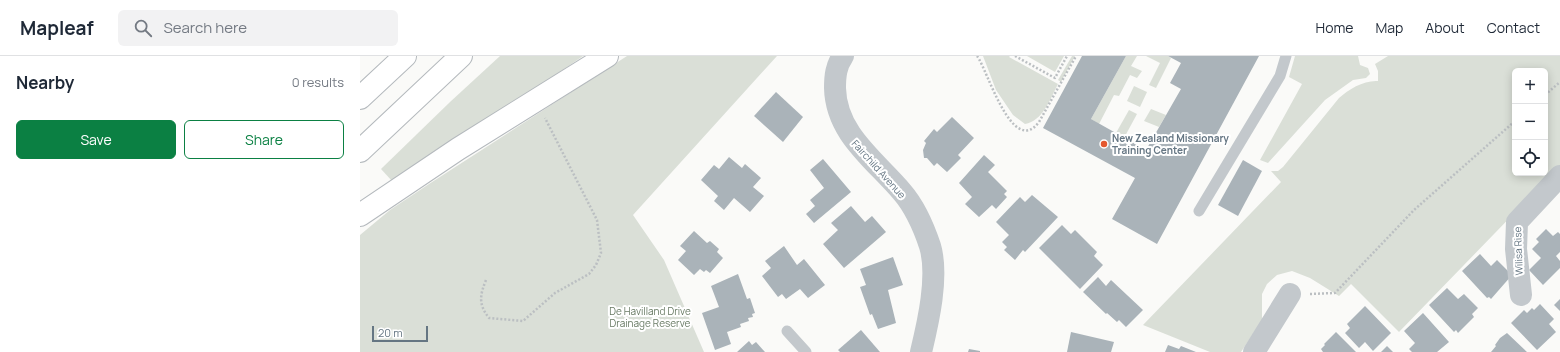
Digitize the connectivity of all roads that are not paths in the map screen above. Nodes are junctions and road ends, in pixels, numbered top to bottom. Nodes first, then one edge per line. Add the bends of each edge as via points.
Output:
1 (405, 56) edge
2 (461, 56) edge
3 (607, 56) edge
4 (843, 56) edge
5 (1286, 56) edge
6 (360, 98) edge
7 (360, 151) edge
8 (1560, 176) edge
9 (1199, 211) dead end
10 (360, 215) edge
11 (1290, 294) road end
12 (1521, 295) dead end
13 (787, 331) dead end
14 (806, 352) edge
15 (921, 352) edge
16 (1254, 352) edge

1 - 6 highway
2 - 7 highway
3 - 10 highway via 458,149
4 - 15 street, Fairchild Avenue via 837,65 835,80 837,104 844,125 851,138 903,193 916,212 930,246 932,286
5 - 9 lane via 1280,76
8 - 12 street, Wilisa Rise via 1517,222 1516,249
11 - 16 street
13 - 14 lane

